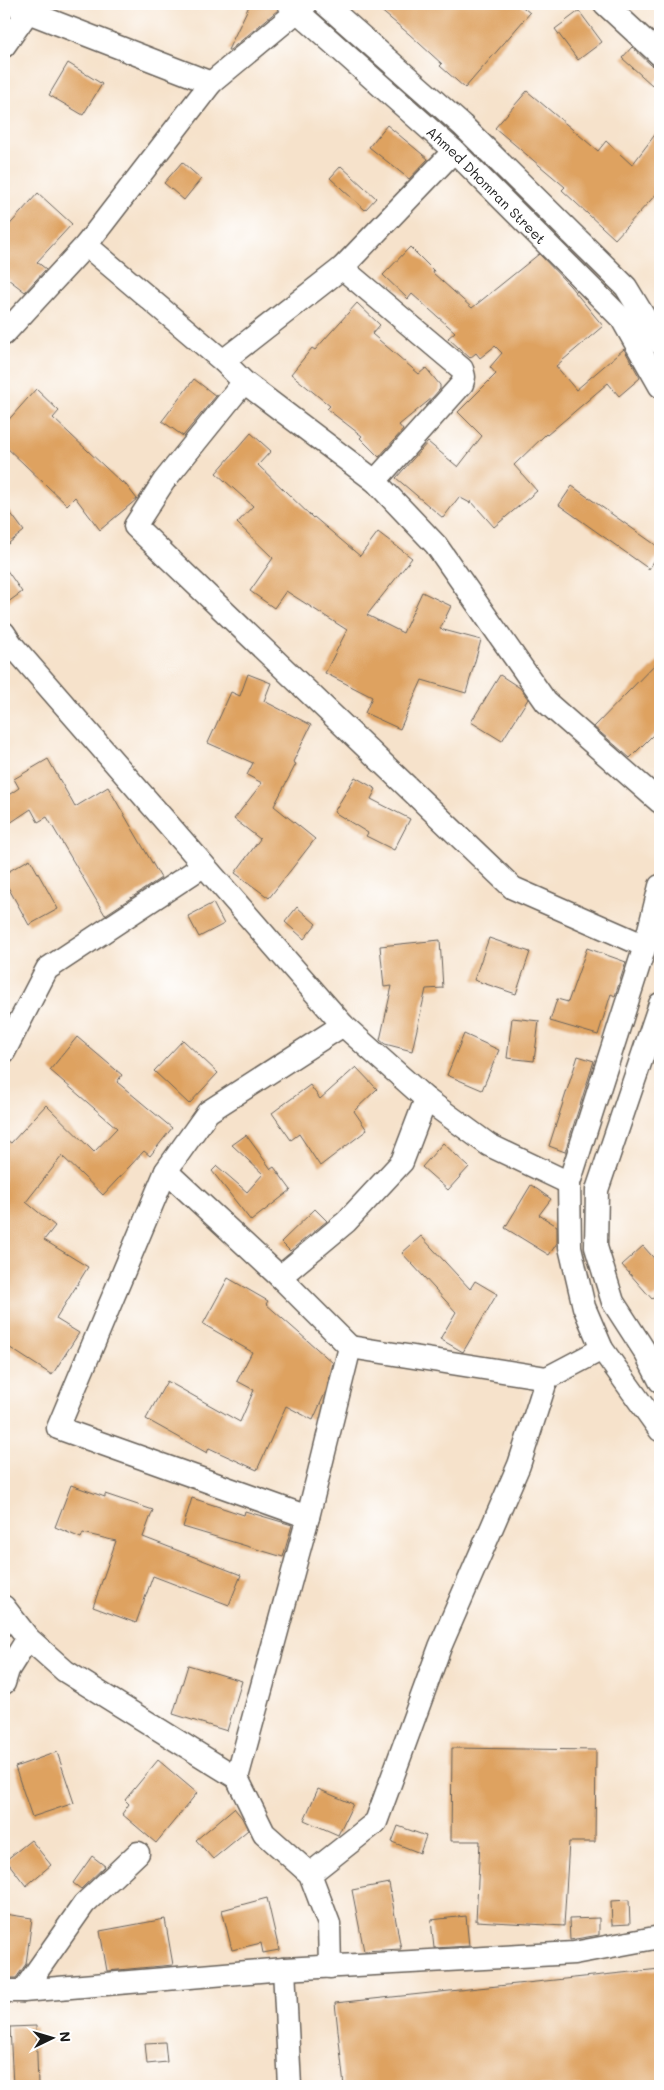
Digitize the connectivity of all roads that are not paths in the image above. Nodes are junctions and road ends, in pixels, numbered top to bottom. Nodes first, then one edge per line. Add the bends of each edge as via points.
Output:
1 (325, 4) edge
2 (605, 4) edge
3 (298, 6) edge
4 (20, 8) edge
5 (4, 46) edge
6 (660, 55) edge
7 (211, 82) junction
8 (454, 151) junction
9 (86, 245) junction
10 (342, 268) junction
11 (4, 334) edge
12 (660, 343) edge
13 (223, 361) junction
14 (244, 382) junction
15 (660, 386) edge
16 (375, 481) junction
17 (6, 643) edge
18 (660, 802) edge
19 (203, 866) junction
20 (660, 886) edge
21 (645, 946) junction
22 (659, 1014) edge
23 (343, 1025) junction
24 (4, 1052) edge
25 (426, 1099) junction
26 (166, 1171) junction
27 (569, 1183) junction
28 (280, 1277) junction
29 (350, 1347) junction
30 (652, 1347) edge
31 (602, 1349) junction
32 (547, 1378) junction
33 (660, 1381) edge
34 (660, 1430) edge
35 (308, 1517) junction
36 (4, 1607) edge
37 (28, 1638) junction
38 (4, 1683) edge
39 (237, 1778) junction
40 (138, 1853) dead end
41 (310, 1874) junction
42 (660, 1937) edge
43 (330, 1967) junction
44 (284, 1969) junction
45 (13, 1991) edge
46 (290, 2086) edge

1 - 12 street, Ahmed Dhomran Street via 462,125 626,287
2 - 6 street
3 - 7 street
3 - 8 street, Ahmed Dhomran Street
4 - 5 street
4 - 7 street
7 - 9 street
8 - 10 street
8 - 15 street, Ahmed Dhomran Street via 622,319
9 - 11 street
9 - 13 street
10 - 13 street
10 - 16 street via 462,369 464,377 462,384
13 - 14 street
14 - 16 street
14 - 21 street via 164,481 135,526 513,888
16 - 18 street via 436,545 546,702
17 - 19 street
19 - 23 street
19 - 24 street via 47,969
20 - 21 street
21 - 27 street
22 - 30 street via 597,1190 596,1247 613,1302
23 - 25 street
23 - 26 street via 208,1112
25 - 27 street via 489,1145
25 - 28 street via 402,1162 346,1222
26 - 28 street
26 - 35 street via 58,1428
27 - 31 street via 570,1247 584,1307
28 - 29 street
29 - 32 street
29 - 35 street
30 - 33 street
31 - 32 street
31 - 34 street
32 - 41 street via 519,1465 440,1647 376,1822
35 - 39 street
36 - 37 street
37 - 38 street via 8,1670
37 - 39 street via 65,1671
39 - 41 street via 264,1833
40 - 45 street via 84,1904
41 - 43 street via 329,1924
42 - 43 street via 574,1953
43 - 44 street
44 - 45 street
44 - 46 street

